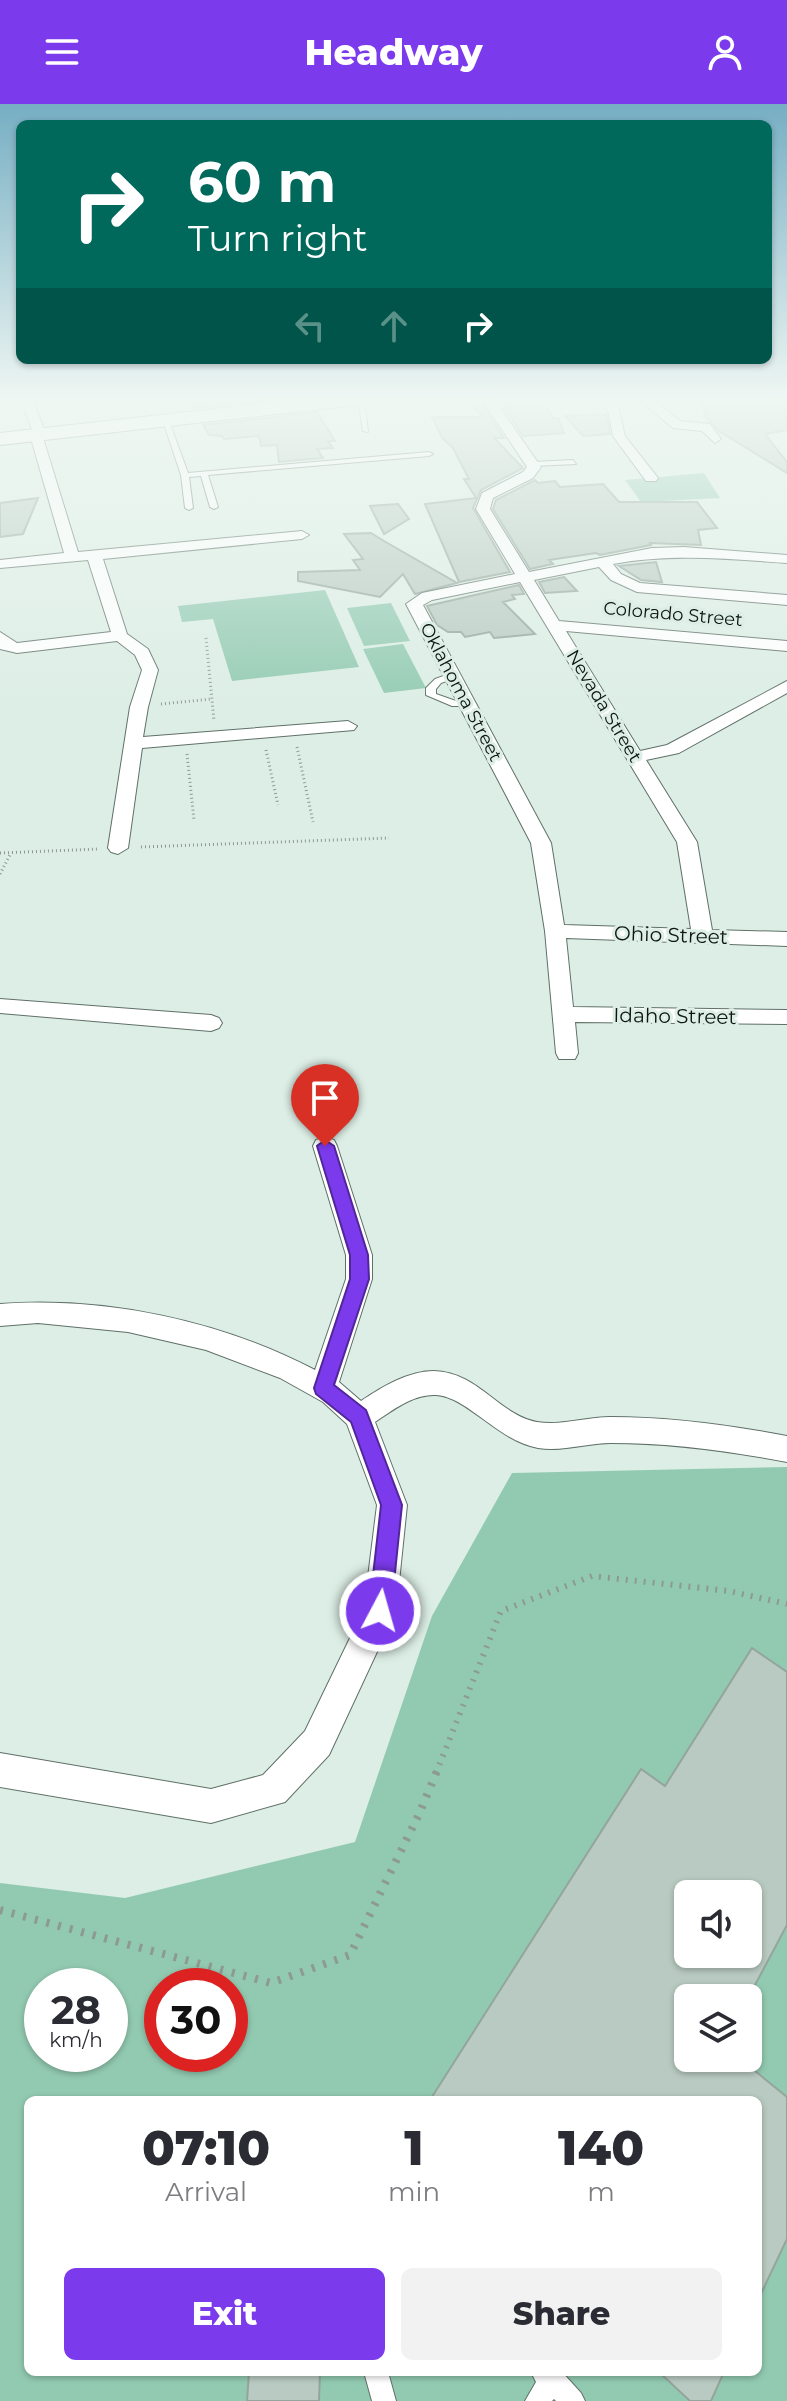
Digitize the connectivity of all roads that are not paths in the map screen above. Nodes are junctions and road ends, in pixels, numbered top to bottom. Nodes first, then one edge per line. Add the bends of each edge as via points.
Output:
1 (58, 505) edge
2 (484, 505) edge
3 (302, 535) dead end
4 (94, 554) junction
5 (72, 556) junction
6 (787, 559) edge
7 (604, 563) junction
8 (0, 564) edge
9 (523, 578) junction
10 (787, 600) edge
11 (555, 625) junction
12 (120, 636) junction
13 (0, 637) edge
14 (787, 646) edge
15 (452, 676) junction
16 (787, 686) edge
17 (467, 704) junction
18 (348, 726) dead end
19 (133, 743) junction
20 (635, 757) junction
21 (118, 848) road end
22 (555, 931) junction
23 (703, 937) junction
24 (787, 939) edge
25 (0, 1006) edge
26 (562, 1014) junction
27 (787, 1017) edge
28 (211, 1023) dead end
29 (567, 1053) dead end
30 (325, 1146) dead end
31 (0, 1315) edge
32 (323, 1388) junction
33 (359, 1417) junction
34 (787, 1449) edge
35 (0, 1770) edge
36 (377, 2376) edge
37 (548, 2376) edge
38 (384, 2401) edge
39 (537, 2401) edge
40 (573, 2401) edge

1 - 5 street
2 - 9 street, Nevada Street
3 - 4 street
4 - 5 street
4 - 12 street
5 - 8 street
6 - 7 street, Oklahoma Street via 684,551
7 - 9 street, Oklahoma Street
7 - 10 street via 616,577 637,587
9 - 11 street, Nevada Street
9 - 15 street, Oklahoma Street via 427,596 414,604
11 - 14 street, Colorado Street
11 - 20 street, Nevada Street
12 - 13 street via 17,648 5,645
12 - 19 street via 142,652 150,670
15 - 17 street, Oklahoma Street
15 - 17 lane via 438,681 431,695
16 - 20 street via 673,749
17 - 22 street, Oklahoma Street via 541,843
18 - 19 street
19 - 21 street
20 - 23 street, Nevada Street via 687,842
22 - 23 street, Ohio Street
22 - 26 street, Oklahoma Street
23 - 24 street, Ohio Street
25 - 28 street
26 - 27 street, Idaho Street
26 - 29 street, Oklahoma Street
30 - 32 street via 359,1255 359,1279
31 - 32 street via 38,1312 128,1321 209,1339
32 - 33 street
33 - 34 street via 411,1385 439,1383 538,1435 610,1430
33 - 35 street via 392,1505 380,1611 317,1743 273,1790 211,1806
36 - 38 lane
37 - 39 lane
37 - 40 lane

